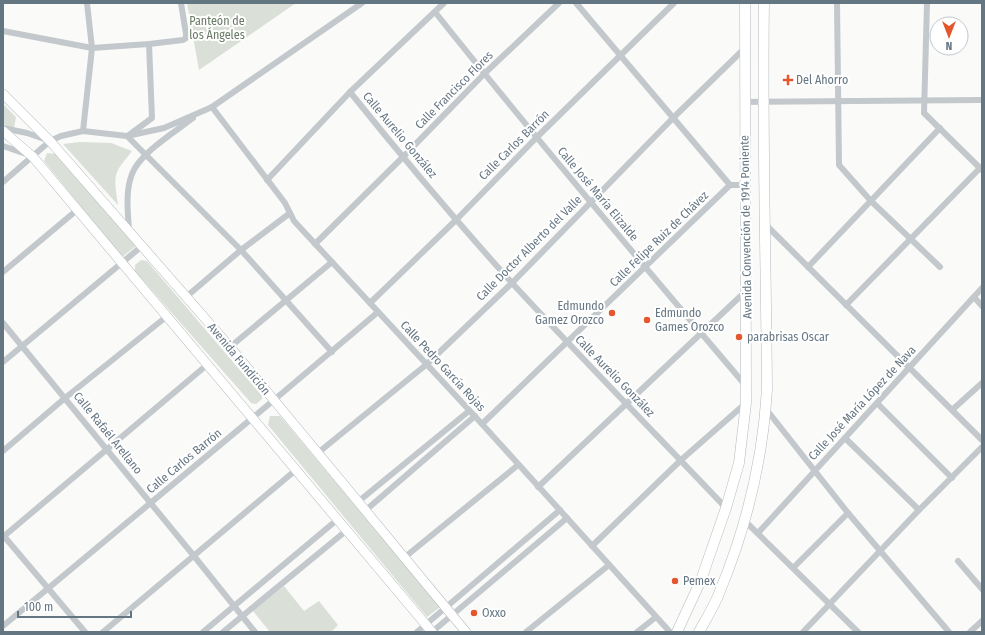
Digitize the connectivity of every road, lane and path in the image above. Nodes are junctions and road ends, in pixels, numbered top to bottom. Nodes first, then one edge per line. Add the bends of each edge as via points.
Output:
1 (87, 3) edge
2 (181, 3) edge
3 (362, 3) edge
4 (444, 3) edge
5 (559, 3) edge
6 (576, 3) edge
7 (674, 3) edge
8 (745, 3) edge
9 (764, 3) edge
10 (837, 3) edge
11 (927, 3) edge
12 (435, 12) junction
13 (3, 31) edge
14 (149, 44) junction
15 (92, 48) junction
16 (746, 48) junction
17 (621, 56) junction
18 (484, 74) junction
19 (350, 92) junction
20 (3, 94) edge
21 (925, 100) junction
22 (982, 100) edge
23 (838, 101) junction
24 (745, 102) junction
25 (763, 102) junction
26 (212, 107) junction
27 (201, 113) junction
28 (673, 118) junction
29 (940, 128) junction
30 (3, 130) edge
31 (82, 131) junction
32 (126, 136) junction
33 (537, 137) junction
34 (50, 141) junction
35 (3, 146) edge
36 (146, 154) junction
37 (33, 157) junction
38 (403, 157) junction
39 (981, 169) edge
40 (267, 180) junction
41 (3, 182) edge
42 (730, 185) junction
43 (745, 185) junction
44 (871, 201) junction
45 (590, 202) junction
46 (77, 210) junction
47 (290, 213) junction
48 (457, 219) junction
49 (766, 225) junction
50 (129, 230) junction
51 (910, 238) junction
52 (315, 244) junction
53 (142, 246) junction
54 (241, 250) junction
55 (332, 262) junction
56 (121, 263) junction
57 (645, 267) junction
58 (808, 267) junction
59 (940, 267) dead end
60 (3, 272) edge
61 (512, 283) junction
62 (982, 288) edge
63 (747, 290) junction
64 (186, 297) junction
65 (974, 297) junction
66 (286, 301) junction
67 (370, 303) junction
68 (846, 305) junction
69 (982, 306) edge
70 (378, 312) junction
71 (166, 317) junction
72 (3, 323) edge
73 (701, 333) junction
74 (567, 342) junction
75 (23, 346) junction
76 (230, 347) junction
77 (332, 352) junction
78 (3, 362) edge
79 (208, 364) junction
80 (427, 364) junction
81 (909, 368) junction
82 (982, 383) edge
83 (747, 388) junction
84 (65, 398) junction
85 (274, 400) junction
86 (877, 402) junction
87 (746, 403) junction
88 (626, 404) junction
89 (766, 409) junction
90 (952, 410) junction
91 (469, 411) junction
92 (475, 416) junction
93 (253, 418) junction
94 (482, 424) junction
95 (844, 438) junction
96 (982, 440) edge
97 (982, 447) edge
98 (107, 449) junction
99 (3, 451) edge
100 (319, 452) junction
101 (681, 460) junction
102 (518, 464) junction
103 (297, 469) junction
104 (814, 471) junction
105 (952, 478) junction
106 (538, 487) junction
107 (359, 501) junction
108 (151, 503) junction
109 (726, 508) junction
110 (366, 510) junction
111 (560, 510) junction
112 (919, 510) junction
113 (848, 513) junction
114 (566, 518) junction
115 (338, 519) junction
116 (744, 520) junction
117 (347, 530) junction
118 (758, 532) junction
119 (3, 536) edge
120 (592, 546) junction
121 (880, 551) junction
122 (194, 556) junction
123 (405, 557) junction
124 (958, 561) dead end
125 (609, 565) junction
126 (794, 567) junction
127 (48, 588) junction
128 (982, 589) edge
129 (830, 604) junction
130 (235, 605) junction
131 (446, 607) junction
132 (453, 615) junction
133 (243, 616) junction
134 (656, 617) junction
135 (982, 620) edge
136 (3, 626) edge
137 (430, 630) edge
138 (85, 632) edge
139 (104, 632) edge
140 (203, 632) edge
141 (223, 632) edge
142 (255, 632) edge
143 (417, 632) edge
144 (466, 632) edge
145 (526, 632) edge
146 (637, 632) edge
147 (670, 632) edge
148 (677, 632) edge
149 (699, 632) edge
150 (803, 632) edge
151 (858, 632) edge
152 (949, 632) edge
153 (970, 632) edge

1 - 15 street
2 - 14 street via 186,38
3 - 26 street
4 - 12 street
5 - 18 street, Calle Francisco Flores
6 - 17 street
7 - 17 street, Calle Carlos Barrón
8 - 16 main road, Avenida Convención de 1914 Poniente
9 - 25 main road, Avenida Convención de 1914 Poniente
10 - 23 street
11 - 21 street
12 - 18 street, Calle José María Elizalde
12 - 19 street
13 - 15 street
14 - 15 street
14 - 32 street via 152,118
15 - 31 street
16 - 24 main road, Avenida Convención de 1914 Poniente
16 - 28 street, Calle Doctor Alberto del Valle
17 - 28 street
17 - 33 street, Calle Carlos Barrón
18 - 33 street, Calle José María Elizalde
18 - 38 street, Calle Francisco Flores
19 - 38 street, Calle Aurelio González
19 - 40 street
20 - 34 street, Avenida Fundición
21 - 22 street
21 - 23 street
21 - 29 street via 924,113
23 - 25 street
23 - 44 street via 839,165
24 - 25 street
24 - 43 main road, Avenida Convención de 1914 Poniente
25 - 49 main road, Avenida Convención de 1914 Poniente
26 - 27 street
26 - 40 street, Calle Pedro García Rojas
27 - 32 street via 164,128
27 - 36 street
28 - 42 street
28 - 45 street, Calle Doctor Alberto del Valle
29 - 39 street
29 - 44 street
30 - 34 street via 27,133
30 - 37 street
31 - 32 street
31 - 34 street
32 - 36 street
33 - 45 street, Calle José María Elizalde
33 - 48 street, Calle Carlos Barrón
34 - 37 street
34 - 50 street, Avenida Fundición
35 - 37 street
36 - 50 street via 132,174 128,207
36 - 54 street
37 - 41 street
37 - 46 street
38 - 48 street, Calle Aurelio González
38 - 52 street, Calle Francisco Flores
39 - 51 street
40 - 47 street, Calle Pedro García Rojas
42 - 43 street
42 - 57 street, Calle Felipe Ruiz de Chávez
43 - 63 main road, Avenida Convención de 1914 Poniente
44 - 51 street
44 - 58 street
45 - 57 street, Calle José María Elizalde
45 - 61 street, Calle Doctor Alberto del Valle
46 - 56 street
46 - 60 street
47 - 52 street, Calle Pedro García Rojas
47 - 54 street
48 - 61 street, Calle Aurelio González
48 - 67 street, Calle Carlos Barrón
49 - 58 street
49 - 89 main road, Avenida Convención de 1914 Poniente
50 - 53 street, Avenida Fundición
51 - 59 street
51 - 68 street
52 - 55 street, Calle Pedro García Rojas
53 - 56 street
53 - 64 street, Avenida Fundición
54 - 64 street
54 - 66 street
55 - 66 street
55 - 67 street, Calle Pedro García Rojas
56 - 71 street
56 - 75 street
57 - 73 street, Calle José María Elizalde
57 - 74 street, Calle Felipe Ruiz de Chávez
58 - 68 street
61 - 74 street, Calle Aurelio González
61 - 80 street, Calle Doctor Alberto del Valle
62 - 65 street, Calle José María López de Nava
63 - 73 street
63 - 83 main road, Avenida Convención de 1914 Poniente
64 - 76 street, Avenida Fundición
65 - 69 street
65 - 81 street, Calle José María López de Nava
66 - 76 street
66 - 77 street
67 - 70 street, Calle Pedro García Rojas
68 - 81 street
70 - 77 street, Calle Carlos Barrón
70 - 80 street, Calle Pedro García Rojas
71 - 79 street
71 - 84 street
72 - 75 street, Calle Rafaél Arellano
73 - 83 street, Calle José María Elizalde
73 - 88 street
74 - 88 street, Calle Aurelio González
74 - 94 street, Calle Felipe Ruiz de Chávez
75 - 78 street
75 - 84 street, Calle Rafaél Arellano
76 - 85 street, Avenida Fundición
77 - 85 street, Calle Carlos Barrón
79 - 93 street
79 - 98 street
80 - 91 street, Calle Pedro García Rojas
80 - 100 street, Calle Doctor Alberto del Valle
81 - 86 street, Calle José María López de Nava
81 - 90 street
82 - 90 street
83 - 87 main road, Avenida Convención de 1914 Poniente
84 - 98 street, Calle Rafaél Arellano
84 - 99 street
85 - 93 street, Calle Carlos Barrón
85 - 100 street, Avenida Fundición
86 - 95 street, Calle José María López de Nava
86 - 105 street
87 - 101 street
87 - 109 main road, Avenida Convención de 1914 Poniente via 738,463
88 - 101 street, Calle Aurelio González
88 - 106 street
89 - 104 street
89 - 116 main road, Avenida Convención de 1914 Poniente via 758,467
90 - 96 street
91 - 92 street, Calle Pedro García Rojas
91 - 107 street
92 - 94 street, Calle Pedro García Rojas
92 - 110 street
93 - 103 street
93 - 108 street, Calle Carlos Barrón
94 - 102 street, Calle Pedro García Rojas
95 - 104 street, Calle José María López de Nava
95 - 112 street
97 - 105 street
98 - 108 street, Calle Rafaél Arellano
98 - 119 street
100 - 107 street, Avenida Fundición
101 - 109 street, Calle Aurelio González
101 - 120 street
102 - 106 street, Calle Pedro García Rojas
102 - 123 street
103 - 115 street
103 - 122 street
104 - 113 street
104 - 118 street, Calle José María López de Nava
105 - 112 street
106 - 111 street, Calle Pedro García Rojas
107 - 110 street, Avenida Fundición
108 - 122 street, Calle Rafaél Arellano
108 - 127 street, Calle Carlos Barrón
109 - 148 main road, Avenida Convención de 1914 Poniente via 701,580
110 - 123 street, Avenida Fundición
111 - 114 street, Calle Pedro García Rojas
111 - 131 street
112 - 121 street
113 - 121 street
113 - 126 street
114 - 120 street, Calle Pedro García Rojas
114 - 132 street
115 - 117 street
115 - 130 street
116 - 118 street
116 - 149 main road, Avenida Convención de 1914 Poniente via 720,592
117 - 133 street
117 - 137 street
118 - 126 street
119 - 127 street
120 - 125 street, Calle Pedro García Rojas
121 - 129 street
121 - 152 street
122 - 130 street, Calle Rafaél Arellano
122 - 139 street
123 - 131 street, Avenida Fundición
124 - 128 street
125 - 134 street, Calle Pedro García Rojas
125 - 145 street
126 - 129 street
127 - 136 street, Calle Carlos Barrón
127 - 138 street
129 - 150 street
129 - 151 street
130 - 133 street, Calle Rafaél Arellano
130 - 140 street
131 - 132 street, Avenida Fundición
131 - 137 street
132 - 137 street
132 - 144 street, Avenida Fundición
133 - 141 street
133 - 142 street, Calle Rafaél Arellano
134 - 146 street
134 - 147 street, Calle Pedro García Rojas
135 - 153 street
137 - 143 street

